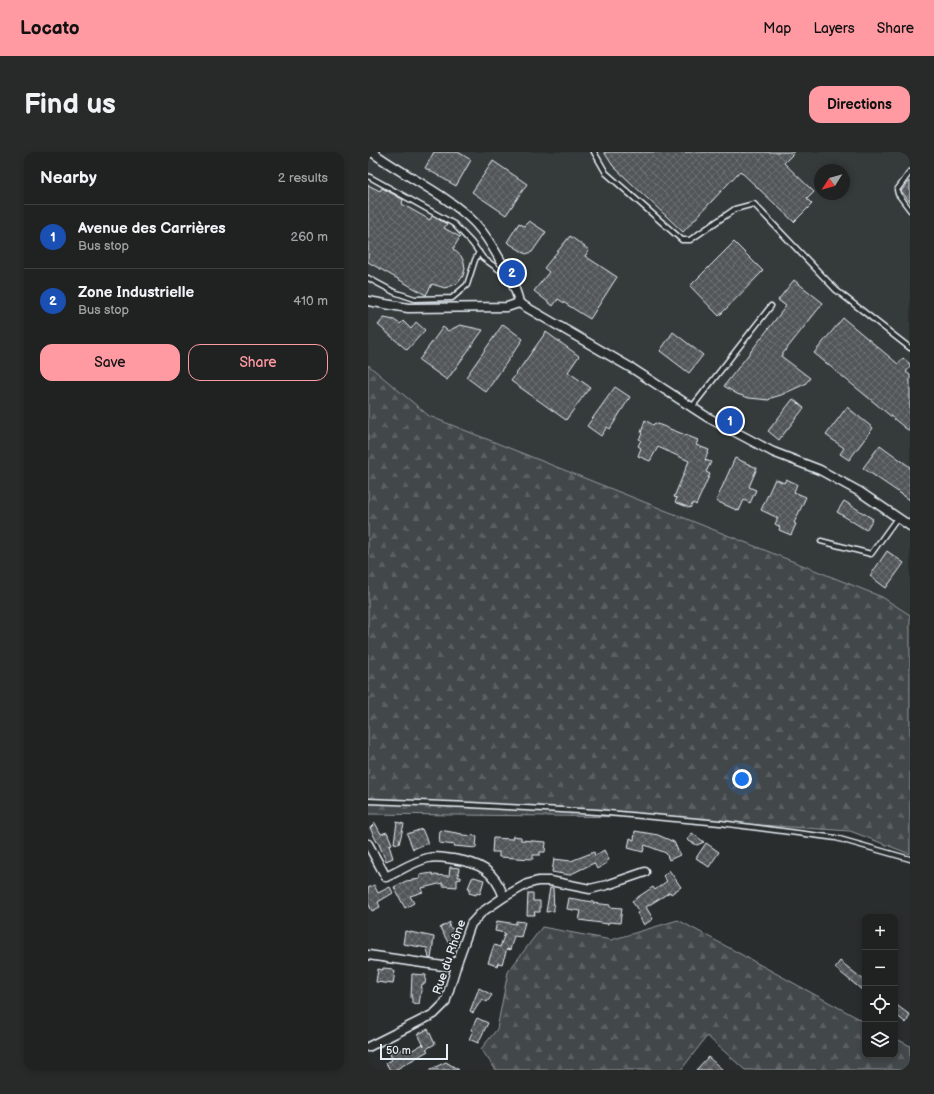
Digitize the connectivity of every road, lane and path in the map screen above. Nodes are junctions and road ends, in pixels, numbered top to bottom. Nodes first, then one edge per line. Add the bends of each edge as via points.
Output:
1 (372, 152) edge
2 (594, 152) edge
3 (910, 172) edge
4 (368, 176) edge
5 (910, 210) edge
6 (479, 252) junction
7 (509, 276) junction
8 (368, 278) edge
9 (368, 301) edge
10 (519, 303) junction
11 (771, 306) dead end
12 (910, 348) edge
13 (692, 407) junction
14 (898, 517) junction
15 (910, 526) edge
16 (821, 542) dead end
17 (368, 801) edge
18 (368, 844) edge
19 (910, 859) edge
20 (645, 872) dead end
21 (504, 897) junction
22 (368, 955) edge
23 (458, 960) junction
24 (443, 966) junction
25 (452, 982) junction
26 (368, 1047) edge

1 - 7 street via 390,166 452,203 476,224
2 - 12 lane via 606,173 682,240 690,240 736,209 754,204 836,290
3 - 5 lane via 897,190
4 - 6 lane via 454,224
6 - 7 lane
6 - 8 lane via 467,285 452,298 415,299 394,292
7 - 10 street
9 - 10 street via 408,308 507,307
10 - 13 street via 633,369
11 - 13 lane
13 - 14 street via 773,452 820,470
14 - 15 street
14 - 16 lane via 871,554
17 - 19 lane via 590,812 720,823 836,838
18 - 21 street via 386,877 427,858 468,861 488,870
20 - 21 street, Rue du Rhône via 590,888 538,881
21 - 23 street, Rue du Rhône via 482,912 471,924
22 - 24 street
23 - 24 street via 449,966
23 - 25 street, Rue du Rhône
24 - 25 street via 451,975
25 - 26 street, Rue du Rhône via 445,1003 434,1014

